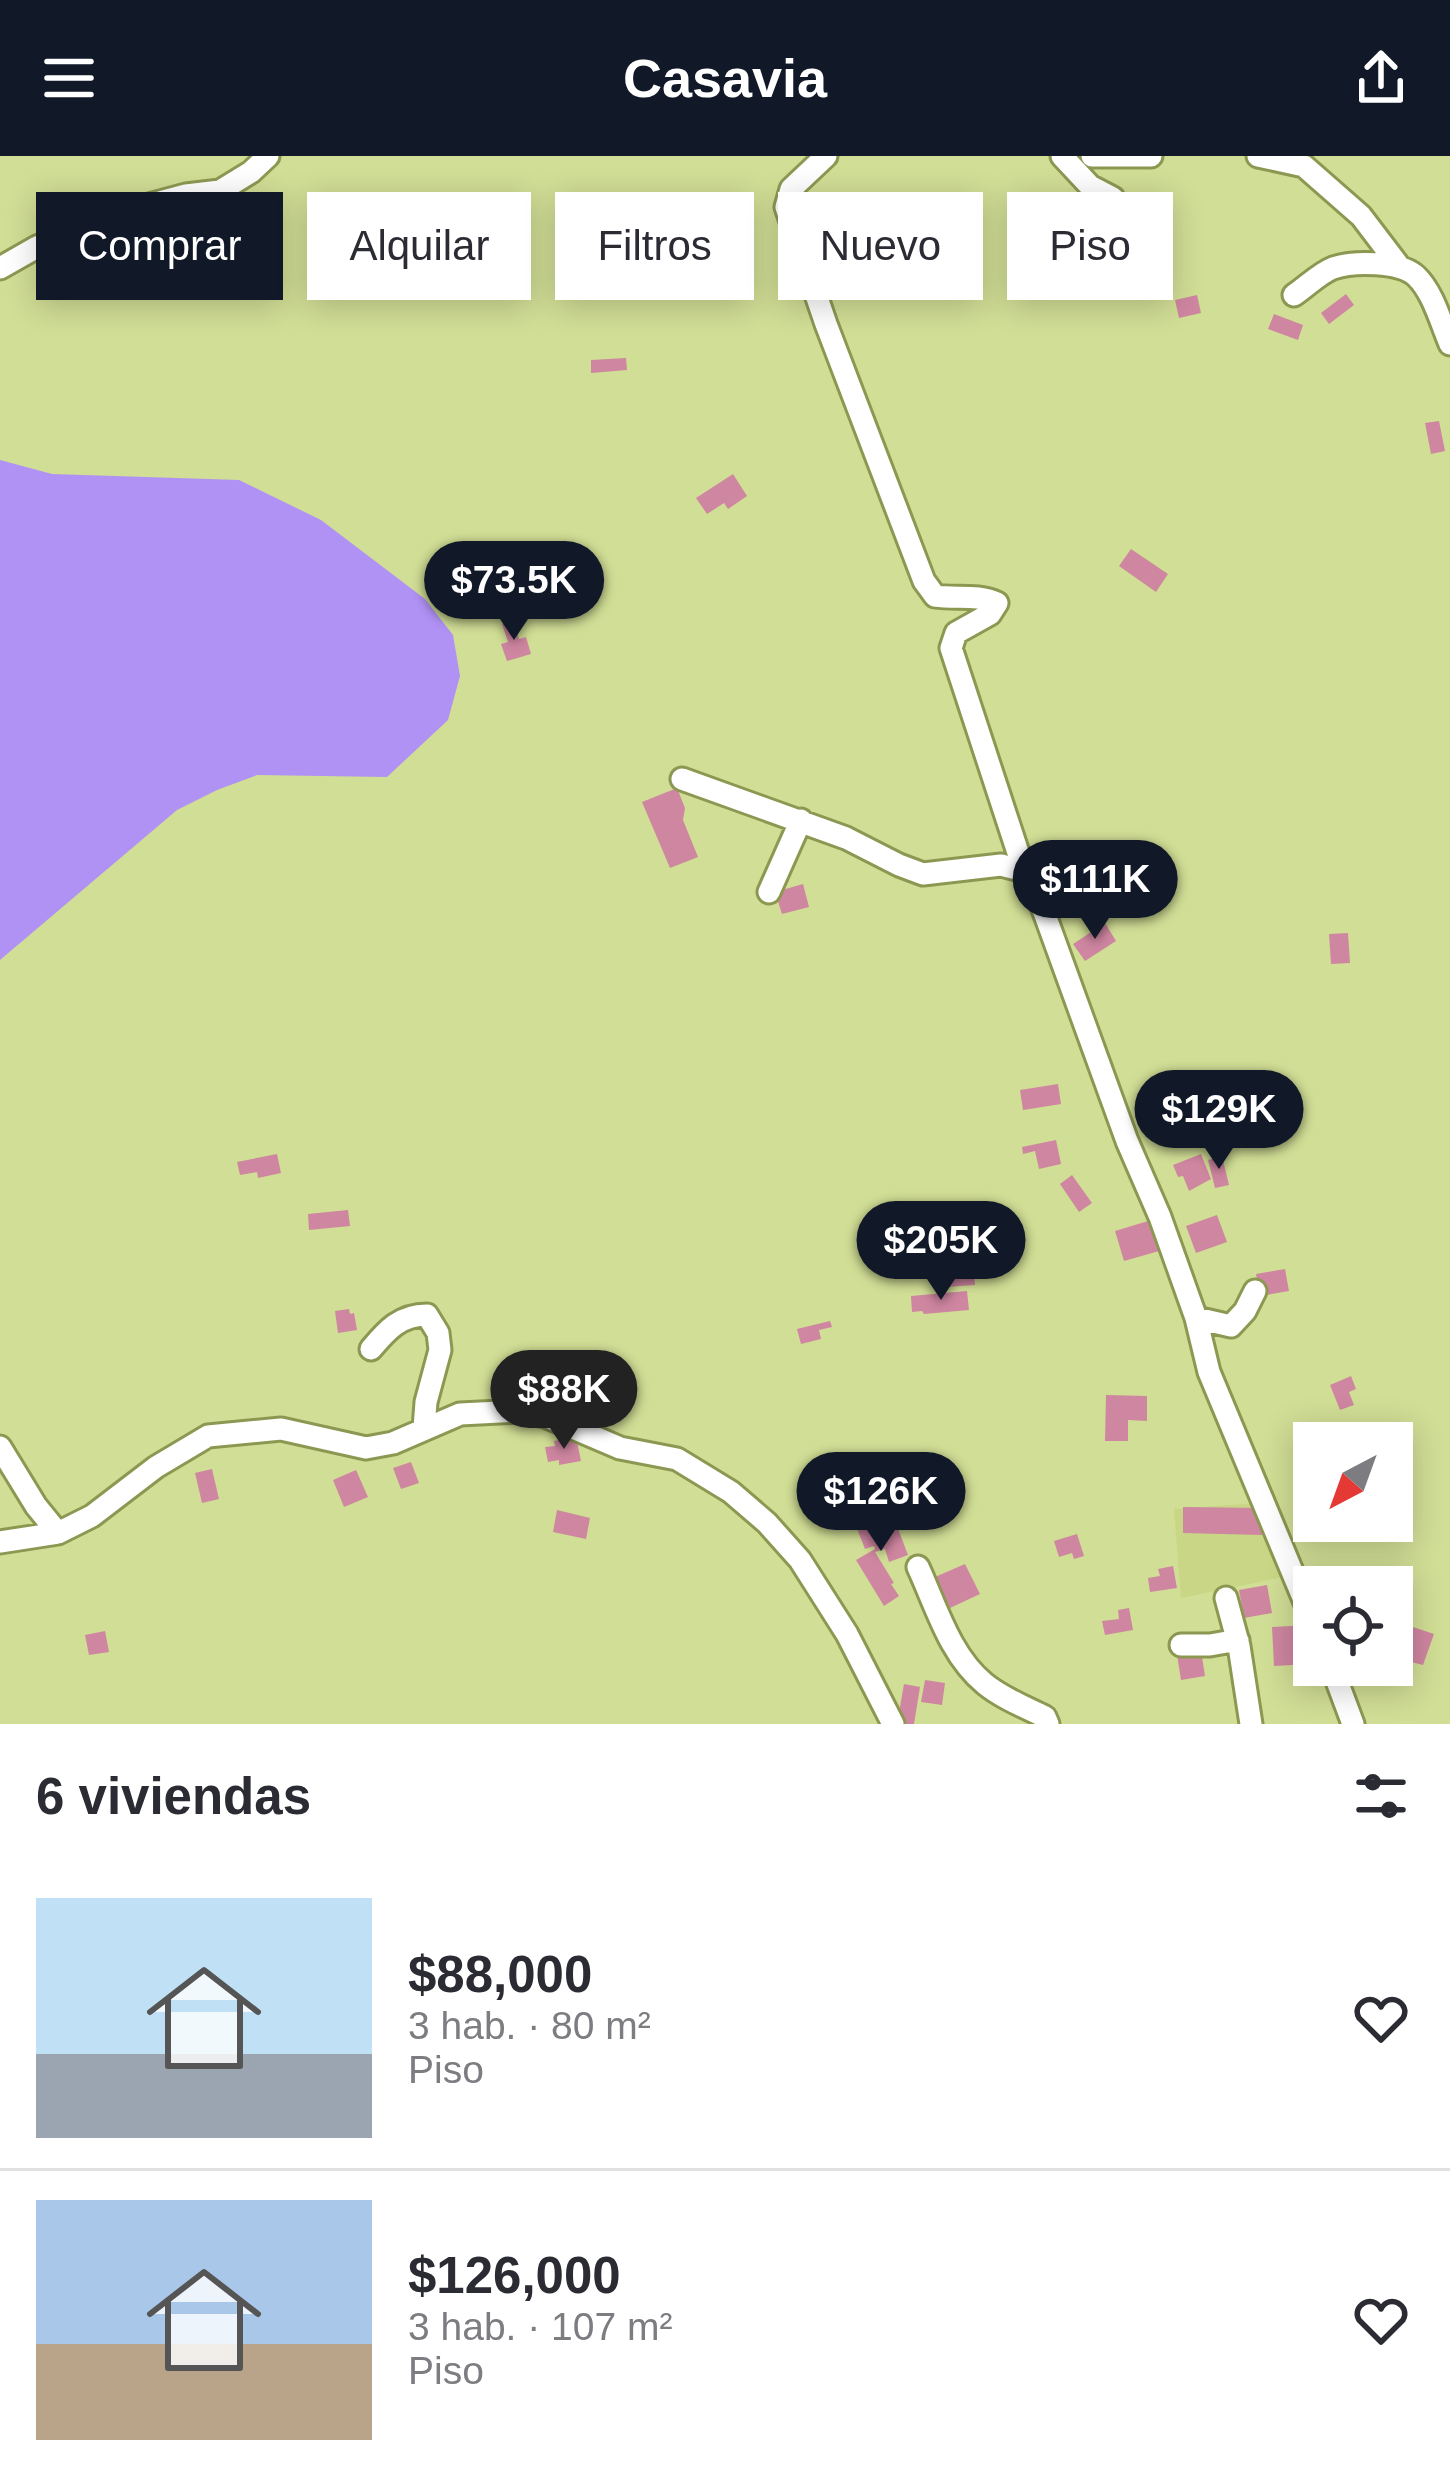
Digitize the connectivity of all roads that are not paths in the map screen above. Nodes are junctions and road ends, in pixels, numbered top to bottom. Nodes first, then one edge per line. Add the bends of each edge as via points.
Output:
1 (268, 156) edge
2 (826, 156) edge
3 (1062, 156) edge
4 (1092, 156) edge
5 (1151, 156) edge
6 (1258, 156) edge
7 (1102, 192) edge
8 (1399, 266) junction
9 (0, 268) edge
10 (1294, 295) dead end
11 (1450, 344) edge
12 (682, 779) dead end
13 (801, 820) junction
14 (1024, 871) junction
15 (769, 892) dead end
16 (1255, 1291) dead end
17 (1196, 1318) junction
18 (370, 1349) dead end
19 (424, 1428) junction
20 (0, 1447) edge
21 (58, 1534) junction
22 (0, 1542) edge
23 (918, 1567) dead end
24 (1293, 1574) edge
25 (1226, 1598) dead end
26 (1238, 1640) junction
27 (1181, 1645) dead end
28 (1339, 1686) edge
29 (893, 1724) edge
30 (1048, 1724) edge
31 (1251, 1724) edge
32 (1353, 1724) edge

1 - 9 street via 220,191 104,217
2 - 14 street via 791,189 786,207 924,581 935,596 997,603 956,633 951,648
3 - 7 street
4 - 5 street
6 - 8 street via 1304,166 1361,217
8 - 10 street via 1333,268
8 - 11 street via 1425,286
12 - 13 street
13 - 14 street via 923,874 1000,865
13 - 15 street
14 - 17 street
16 - 17 street via 1232,1326
17 - 24 street via 1209,1372
18 - 19 street via 390,1327 427,1315 440,1350
19 - 21 street via 366,1448 281,1429 208,1436
19 - 29 street via 460,1414 520,1411 620,1448 677,1459 713,1479 800,1560
20 - 21 street
21 - 22 street
23 - 30 street via 961,1660
25 - 26 street
26 - 27 street
26 - 31 street
28 - 32 street

